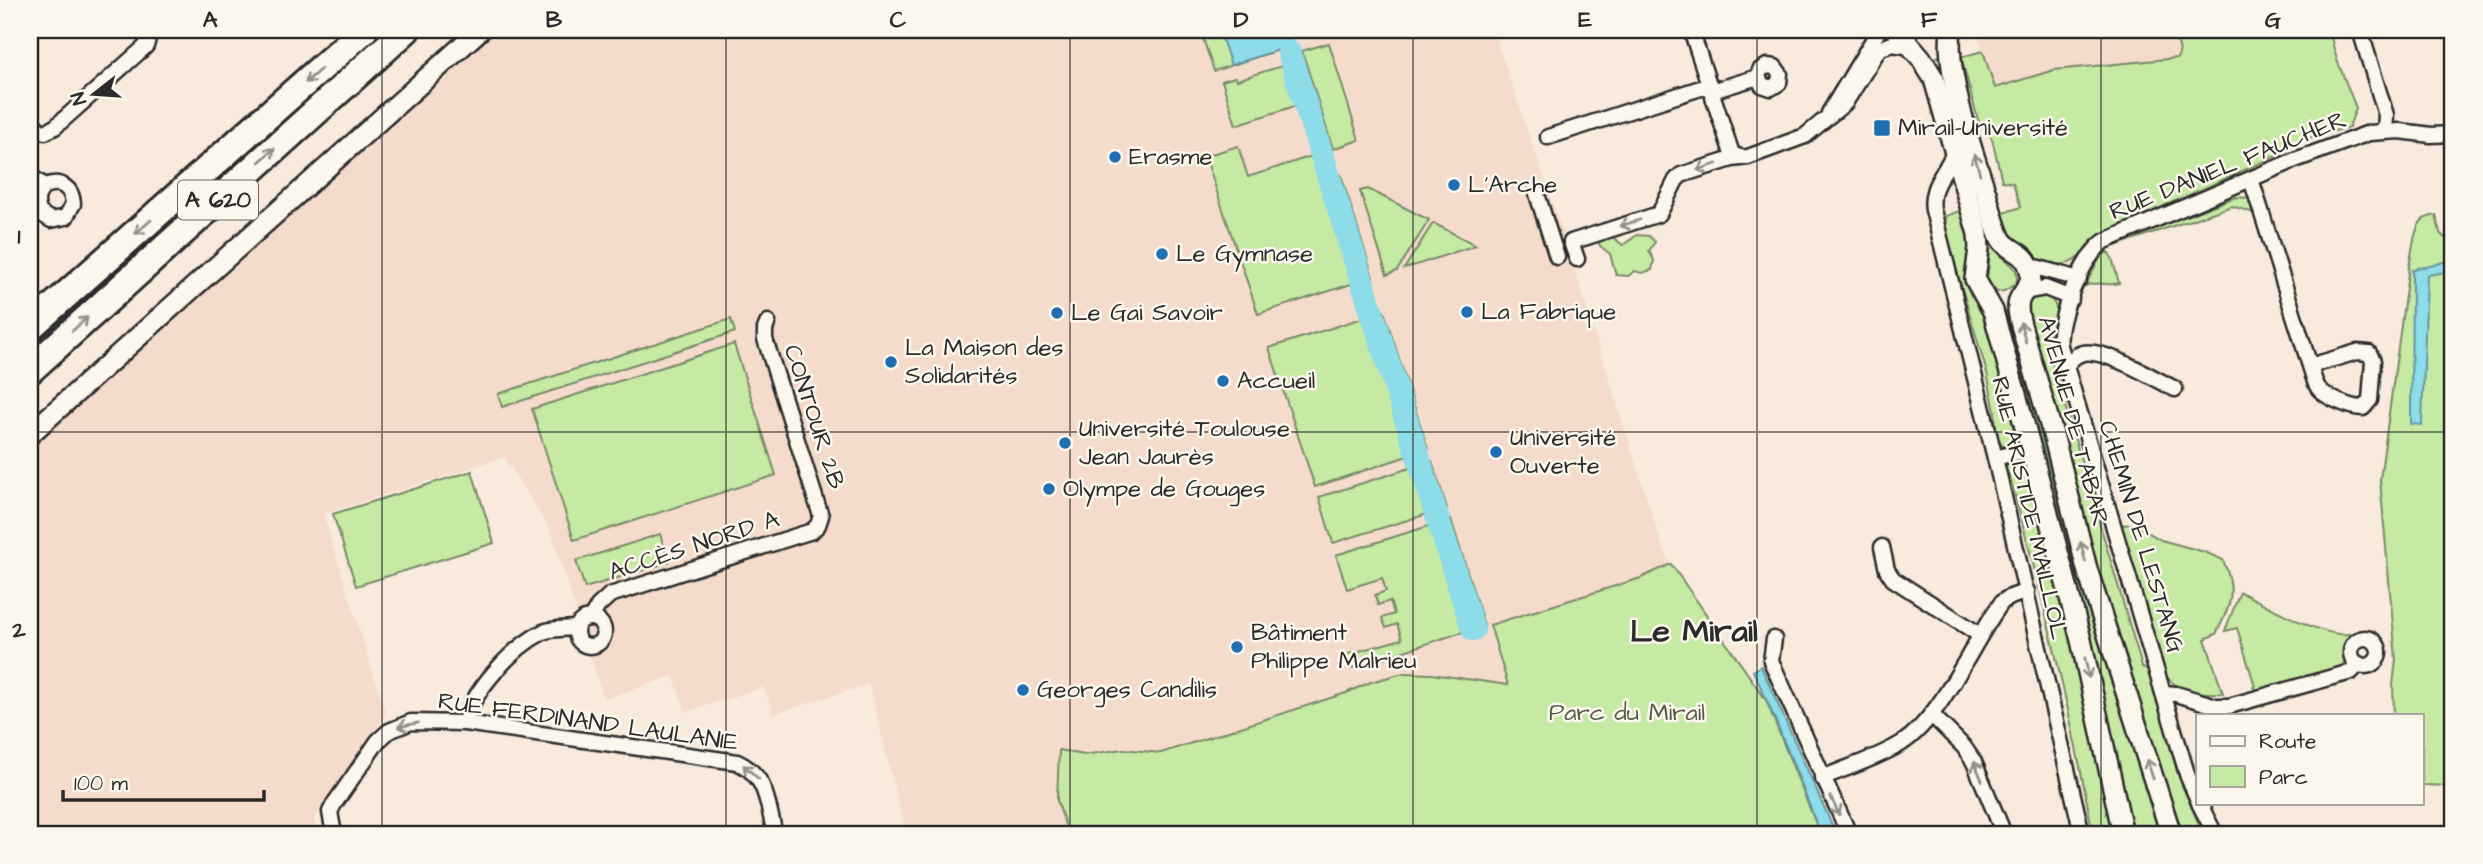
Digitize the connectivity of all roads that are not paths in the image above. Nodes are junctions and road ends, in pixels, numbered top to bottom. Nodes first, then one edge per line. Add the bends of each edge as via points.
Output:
1 (142, 30) edge
2 (364, 30) edge
3 (406, 30) edge
4 (480, 30) edge
5 (1691, 30) edge
6 (1878, 30) edge
7 (1897, 30) edge
8 (1951, 30) edge
9 (2360, 30) edge
10 (1912, 47) junction
11 (1758, 77) dead end
12 (1711, 88) junction
13 (30, 120) edge
14 (1825, 120) junction
15 (2385, 131) junction
16 (2453, 134) edge
17 (1548, 137) dead end
18 (1954, 152) junction
19 (1740, 157) junction
20 (30, 176) edge
21 (2250, 179) junction
22 (45, 186) dead end
23 (1964, 186) junction
24 (1536, 191) dead end
25 (1933, 192) junction
26 (1557, 257) dead end
27 (1577, 259) dead end
28 (2028, 265) junction
29 (2075, 288) junction
30 (2023, 295) junction
31 (1984, 296) junction
32 (768, 322) dead end
33 (30, 327) edge
34 (2066, 366) junction
35 (2311, 366) junction
36 (30, 370) edge
37 (2175, 388) dead end
38 (30, 434) edge
39 (2031, 449) junction
40 (1995, 458) junction
41 (818, 526) joint
42 (1882, 547) dead end
43 (2027, 591) junction
44 (591, 618) junction
45 (576, 628) junction
46 (1980, 635) junction
47 (1774, 639) dead end
48 (2359, 664) dead end
49 (2163, 693) junction
50 (1931, 714) junction
51 (465, 723) junction
52 (1822, 778) junction
53 (2196, 796) edge
54 (2200, 804) edge
55 (334, 834) edge
56 (775, 834) edge
57 (1849, 834) edge
58 (2004, 834) edge
59 (2081, 834) edge
60 (2123, 834) edge
61 (2171, 834) edge
62 (2215, 834) edge

1 - 13 street via 148,39 146,46 55,127 40,131
2 -> 33 highway, A 620
36 -> 3 highway, A 620
4 - 38 main road
5 - 12 street
6 - 14 street
7 - 10 main road, AVENUE DE TABAR
28 -> 8 main road via 2005,244 1997,229 1960,101 1951,62
9 - 15 street via 2384,105
10 - 14 street via 1892,44 1879,49 1845,103
10 - 18 main road, AVENUE DE TABAR via 1934,79
11 - 12 street
12 - 17 street
12 - 19 street via 1732,154
14 - 19 street via 1792,143
15 - 16 street, RUE DANIEL FAUCHER
15 - 21 street, RUE DANIEL FAUCHER via 2354,138
18 - 23 main road, AVENUE DE TABAR
18 - 25 street
19 -> 27 street via 1681,175 1659,214 1571,242
20 - 22 street
21 - 29 street, RUE DANIEL FAUCHER via 2105,241 2092,251
21 - 35 street
23 - 25 street via 1953,181
23 - 31 main road, AVENUE DE TABAR via 1978,234 1975,279
24 - 26 street
25 - 40 street, RUE ARISTIDE MAILLOL via 1933,210
28 - 29 street
28 - 30 main road, AVENUE DE TABAR via 2031,278
29 - 30 street via 2045,288
29 - 34 street, CHEMIN DE LESTANG via 2059,339
30 - 31 main road via 2000,304
61 -> 30 main road, AVENUE DE TABAR via 2087,569 2021,325 2018,309
31 - 39 main road, AVENUE DE TABAR via 1993,312
32 - 41 street, CONTOUR 2B via 765,339 821,516
34 - 37 street via 2082,353 2102,354
34 - 49 street, CHEMIN DE LESTANG
35 - 35 street via 2321,391 2357,408 2367,405 2373,361 2369,353 2357,352
39 - 40 street
39 -> 60 main road, AVENUE DE TABAR via 2081,640
40 - 43 street, RUE ARISTIDE MAILLOL
41 - 44 street, ACCÈS NORD A via 610,595
42 - 46 street via 1893,579
43 - 46 street via 2002,603
43 - 59 street, RUE ARISTIDE MAILLOL
44 - 45 street
44 - 45 street via 603,626 604,636 598,644 584,645
45 - 51 street via 543,632 499,665 468,709
46 - 50 street
47 - 52 street via 1771,661
48 - 49 street via 2351,672 2230,706
49 - 53 street, CHEMIN DE LESTANG
50 - 52 street via 1903,743
58 -> 50 street via 1974,762
51 -> 55 street, RUE FERDINAND LAULANIE via 411,723 389,731 334,804 330,812
56 -> 51 street, RUE FERDINAND LAULANIE via 761,781 737,762
52 -> 57 street
54 - 62 street, CHEMIN DE LESTANG

